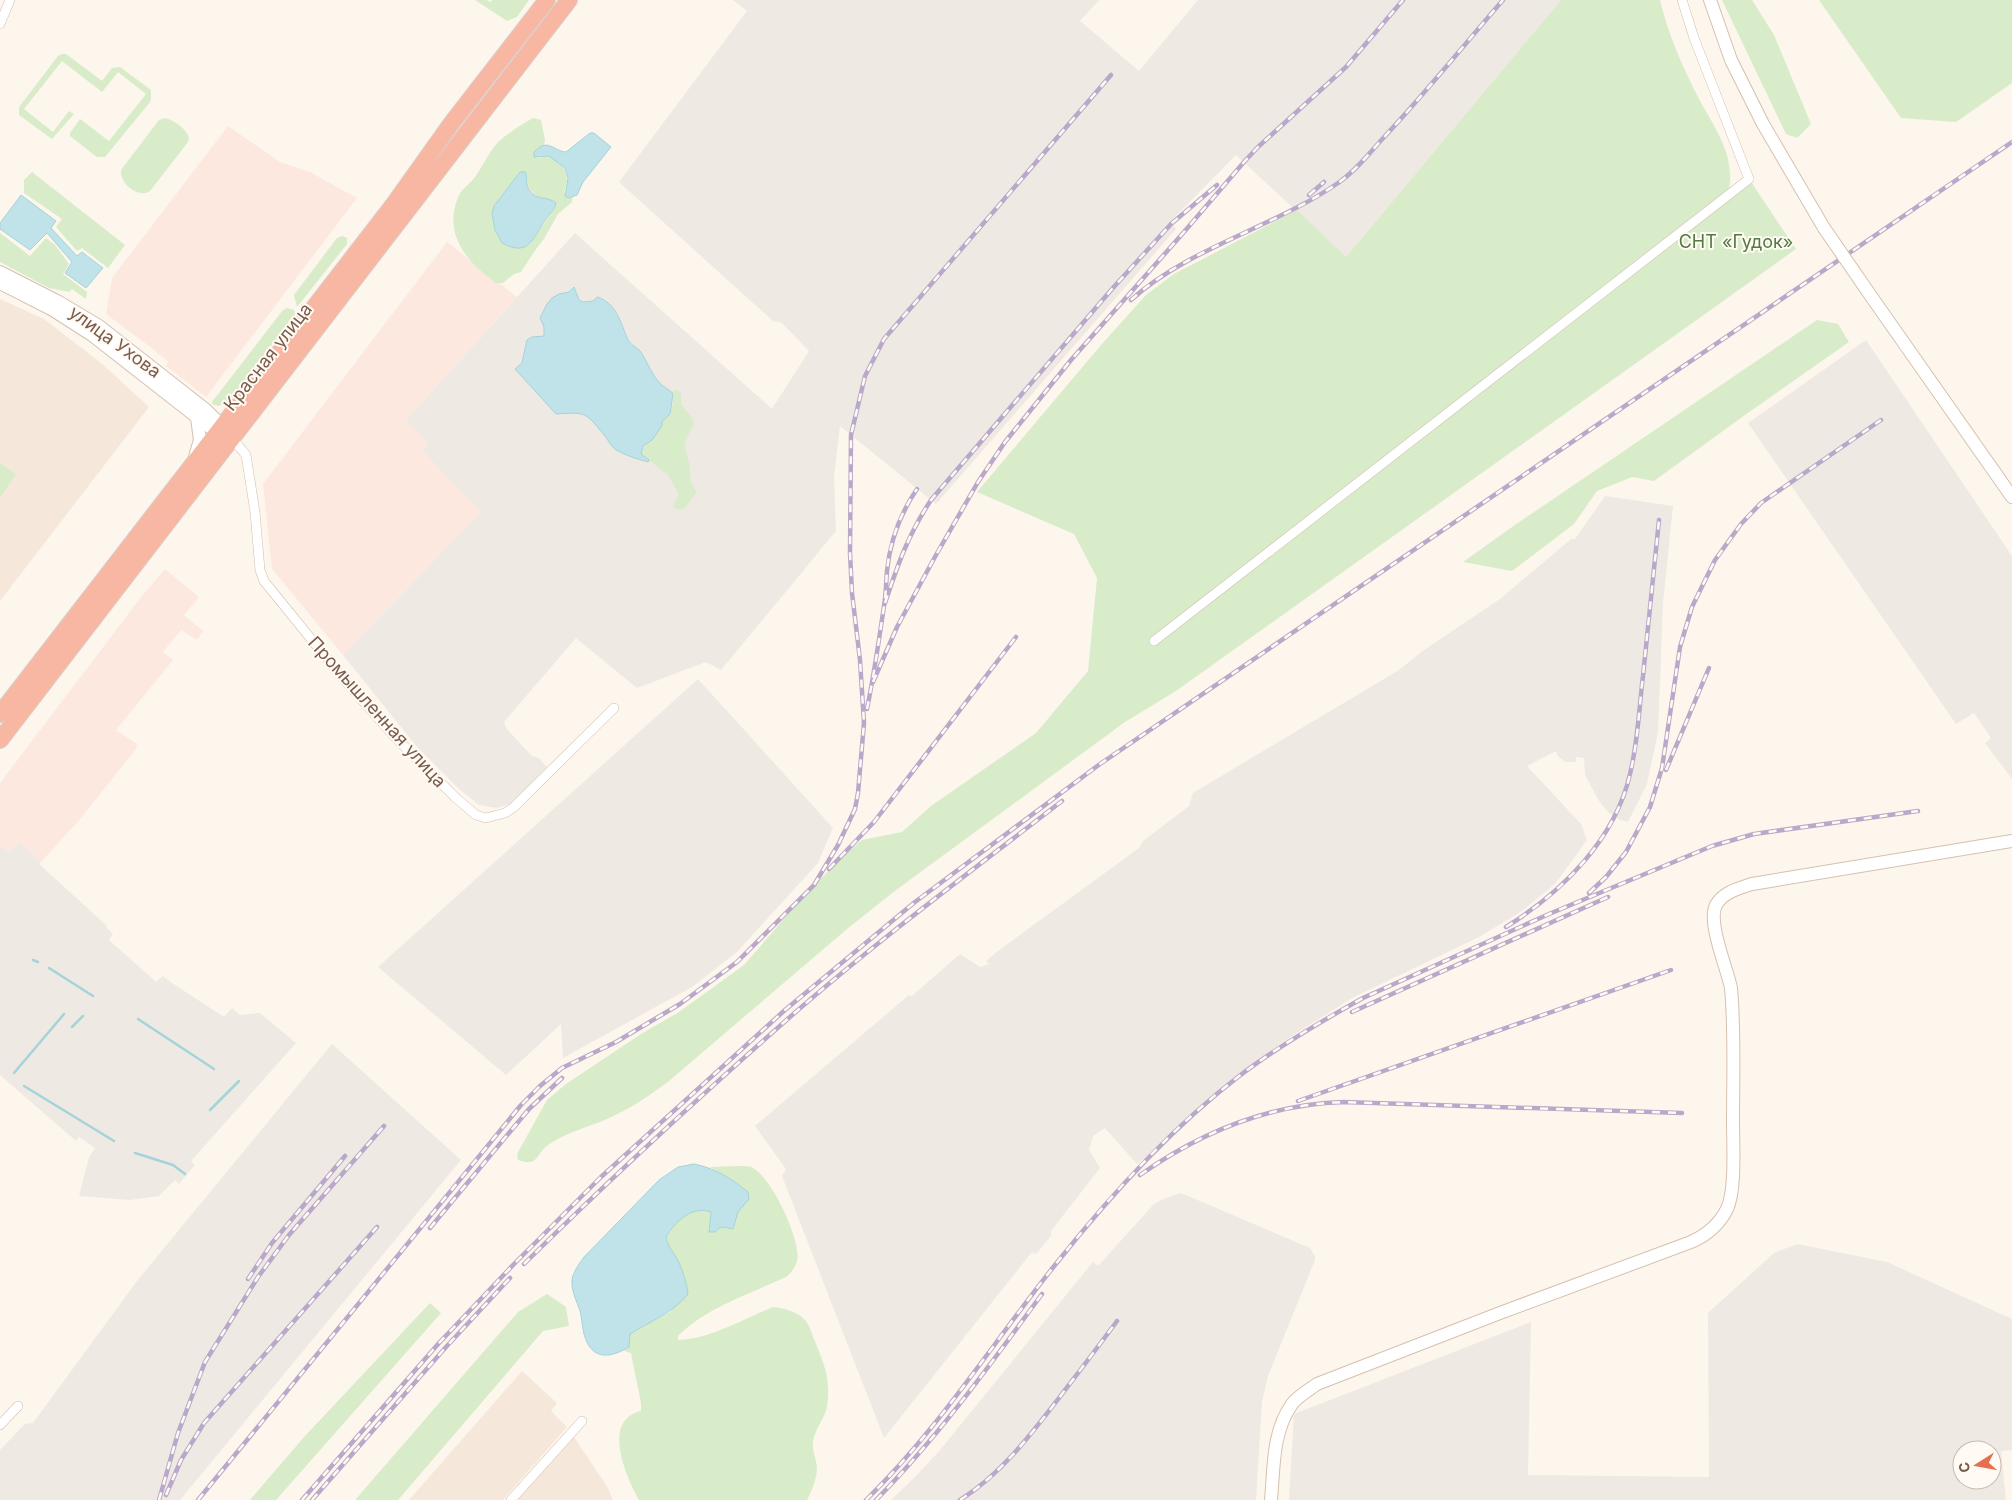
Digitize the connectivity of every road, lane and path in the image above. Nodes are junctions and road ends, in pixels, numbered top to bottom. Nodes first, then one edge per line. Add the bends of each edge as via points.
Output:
1 (10, 0) edge
2 (547, 0) edge
3 (568, 0) edge
4 (1682, 0) edge
5 (1710, 0) edge
6 (0, 24) edge
7 (0, 272) edge
8 (0, 283) edge
9 (239, 403) junction
10 (202, 414) junction
11 (223, 432) junction
12 (192, 464) junction
13 (2012, 497) edge
14 (1154, 641) dead end
15 (614, 708) dead end
16 (0, 714) edge
17 (0, 740) edge
18 (2012, 841) edge
19 (18, 1406) dead end
20 (582, 1421) dead end
21 (0, 1425) edge
22 (511, 1500) edge
23 (1271, 1500) edge

1 - 6 street
2 - 9 highway, Красная улица
3 - 11 highway, Красная улица
4 - 14 street via 1750,179
5 - 13 street, bridge via 1732,60 1763,124 1824,228
7 - 10 street, улица Ухова via 99,326
8 - 10 street, улица Ухова via 53,310 92,335
9 - 10 street via 221,411
9 - 11 highway, Красная улица
10 - 11 street, улица Ухова
10 - 12 street via 199,446
11 - 12 highway, Красная улица
11 - 15 street, Промышленная улица via 246,455 264,581 394,736 440,784 476,815 486,818 514,808
11 - 17 highway, Красная улица
12 - 16 highway, Красная улица
18 - 23 street via 1752,884 1721,898 1713,916 1731,988 1733,1143 1731,1195 1728,1208 1717,1224 1709,1233 1691,1242 1317,1384 1293,1403 1283,1421 1276,1441
19 - 21 street
20 - 22 street

